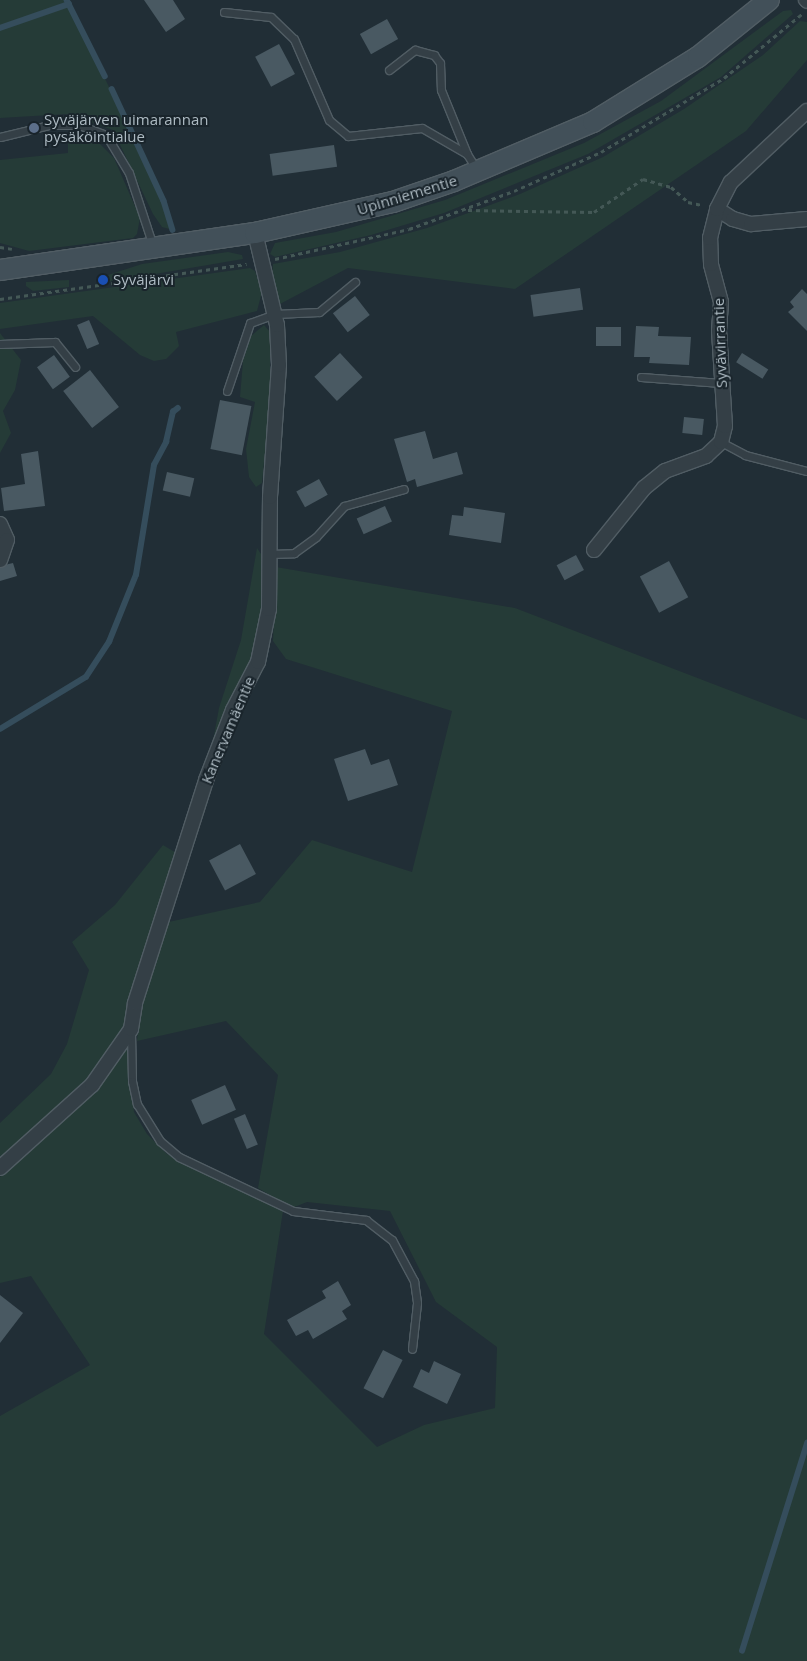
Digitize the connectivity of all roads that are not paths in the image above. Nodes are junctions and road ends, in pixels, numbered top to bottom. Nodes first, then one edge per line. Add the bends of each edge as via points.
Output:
1 (769, 0) edge
2 (224, 12) dead end
3 (389, 70) dead end
4 (807, 111) edge
5 (0, 137) edge
6 (467, 154) junction
7 (478, 172) junction
8 (717, 209) junction
9 (807, 219) edge
10 (255, 233) junction
11 (154, 248) junction
12 (0, 270) edge
13 (355, 282) dead end
14 (275, 314) junction
15 (0, 344) edge
16 (75, 367) dead end
17 (641, 377) dead end
18 (721, 383) junction
19 (227, 391) dead end
20 (721, 442) junction
21 (807, 472) edge
22 (404, 489) dead end
23 (0, 524) edge
24 (594, 550) dead end
25 (269, 554) junction
26 (0, 560) edge
27 (131, 1029) junction
28 (0, 1168) edge
29 (412, 1349) dead end

1 - 7 main road, Upinniementie via 650,89 593,122
2 - 6 lane via 271,17 294,40 329,120 348,136 422,128
3 - 6 lane via 415,50 434,55 440,63 441,90
4 - 8 street, Syvävirrantie via 731,182
5 - 11 lane via 49,125 79,125 106,135 129,173
6 - 7 lane
7 - 10 main road, Upinniementie via 393,202
8 - 9 street via 733,220 751,224
8 - 18 street, Syvävirrantie via 710,238 721,302
10 - 11 main road, Upinniementie
10 - 14 street, Kanervamäentie
11 - 12 main road, Upinniementie
13 - 14 lane via 319,312
14 - 19 lane via 250,324
14 - 25 street, Kanervamäentie via 279,365
15 - 16 lane via 56,342
17 - 18 lane
18 - 20 street, Syvävirrantie via 725,426
20 - 21 lane via 745,455
20 - 24 street via 706,456 665,471 644,488
22 - 25 lane via 344,506 316,537 294,553
23 - 26 street via 7,540
25 - 27 street, Kanervamäentie via 269,609 258,662 233,710 206,780 135,1003
27 - 28 street, Kanervamäentie via 92,1085
27 - 29 lane via 132,1081 137,1104 160,1141 179,1157 293,1212 366,1220 392,1240 414,1281 418,1303

